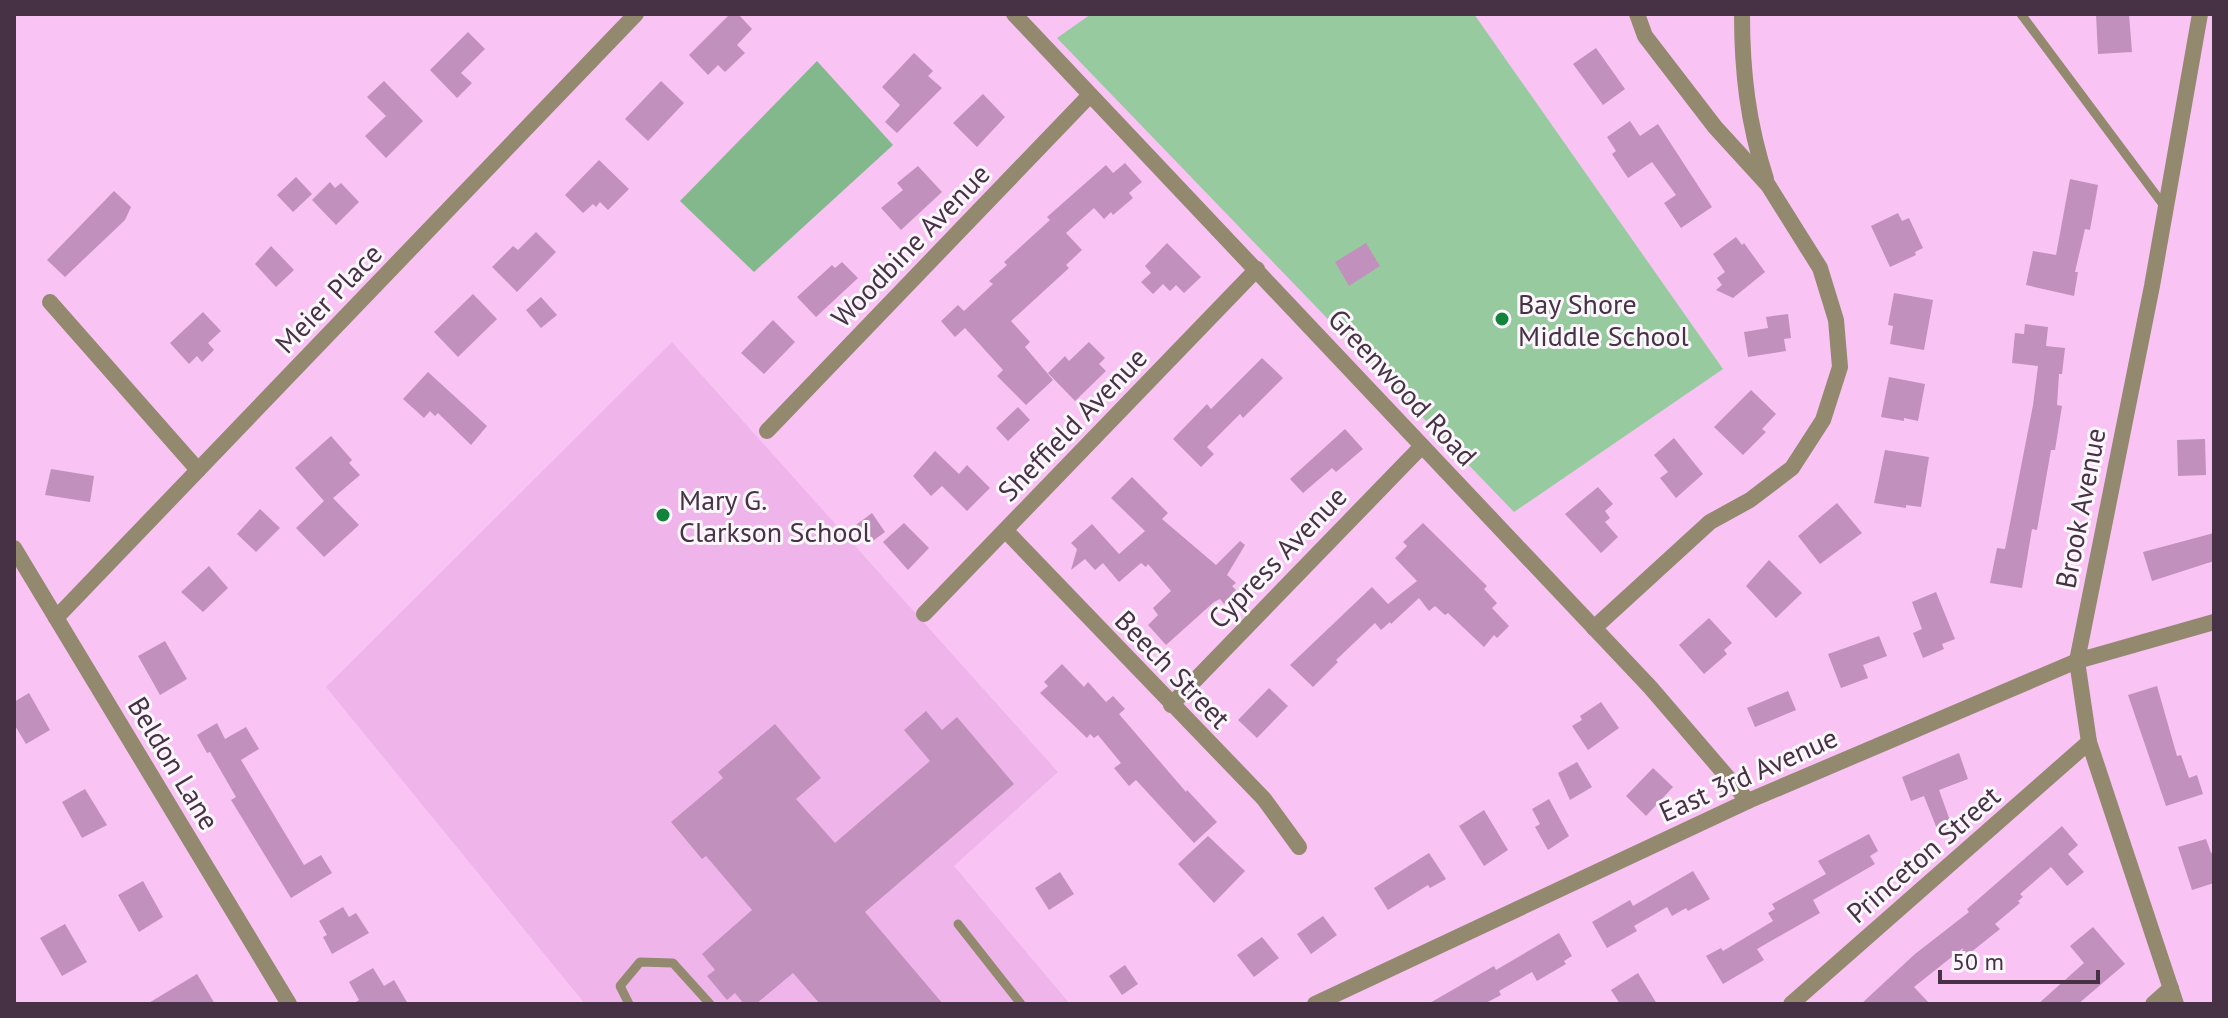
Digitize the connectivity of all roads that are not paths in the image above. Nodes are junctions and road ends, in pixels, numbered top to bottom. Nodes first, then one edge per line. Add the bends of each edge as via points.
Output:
1 (636, 14) edge
2 (1014, 14) edge
3 (1637, 14) edge
4 (1742, 14) edge
5 (2021, 14) edge
6 (2200, 14) edge
7 (1090, 95) junction
8 (1768, 185) junction
9 (2166, 208) junction
10 (1257, 269) junction
11 (50, 302) dead end
12 (767, 431) dead end
13 (1422, 446) junction
14 (198, 470) junction
15 (1006, 531) junction
16 (14, 548) edge
17 (924, 614) dead end
18 (56, 618) junction
19 (2214, 622) edge
20 (1594, 628) junction
21 (2077, 661) junction
22 (1171, 705) junction
23 (2089, 742) junction
24 (1748, 801) junction
25 (1299, 847) dead end
26 (958, 924) dead end
27 (2173, 996) edge
28 (289, 1004) edge
29 (629, 1004) edge
30 (710, 1004) edge
31 (1021, 1004) edge
32 (1315, 1004) edge
33 (1791, 1004) edge
34 (2153, 1004) edge

1 - 14 street, Meier Place
2 - 7 street, Greenwood Road
3 - 8 street via 1645,36
4 - 8 street via 1750,122
5 - 9 lane
6 - 9 street, Brook Avenue
7 - 10 street, Greenwood Road
7 - 12 street, Woodbine Avenue
8 - 20 street via 1820,268 1836,320 1840,367 1823,420 1792,468 1710,522
9 - 21 street, Brook Avenue
10 - 13 street, Greenwood Road
10 - 15 street, Sheffield Avenue
11 - 14 street
13 - 20 street, Greenwood Road
13 - 22 street, Cypress Avenue
14 - 18 street, Meier Place
15 - 17 street, Sheffield Avenue
15 - 22 street, Beech Street
16 - 18 street, Beldon Lane
18 - 28 street, Beldon Lane
19 - 21 street, East 3rd Avenue
20 - 24 street, Greenwood Road
21 - 23 street, Brook Avenue
21 - 24 street, East 3rd Avenue
22 - 25 street, Beech Street via 1264,799
23 - 27 street, Brook Avenue
23 - 33 street, Princeton Street
24 - 32 street, East 3rd Avenue
26 - 31 lane
27 - 34 street
29 - 30 lane via 620,986 640,962 673,963

